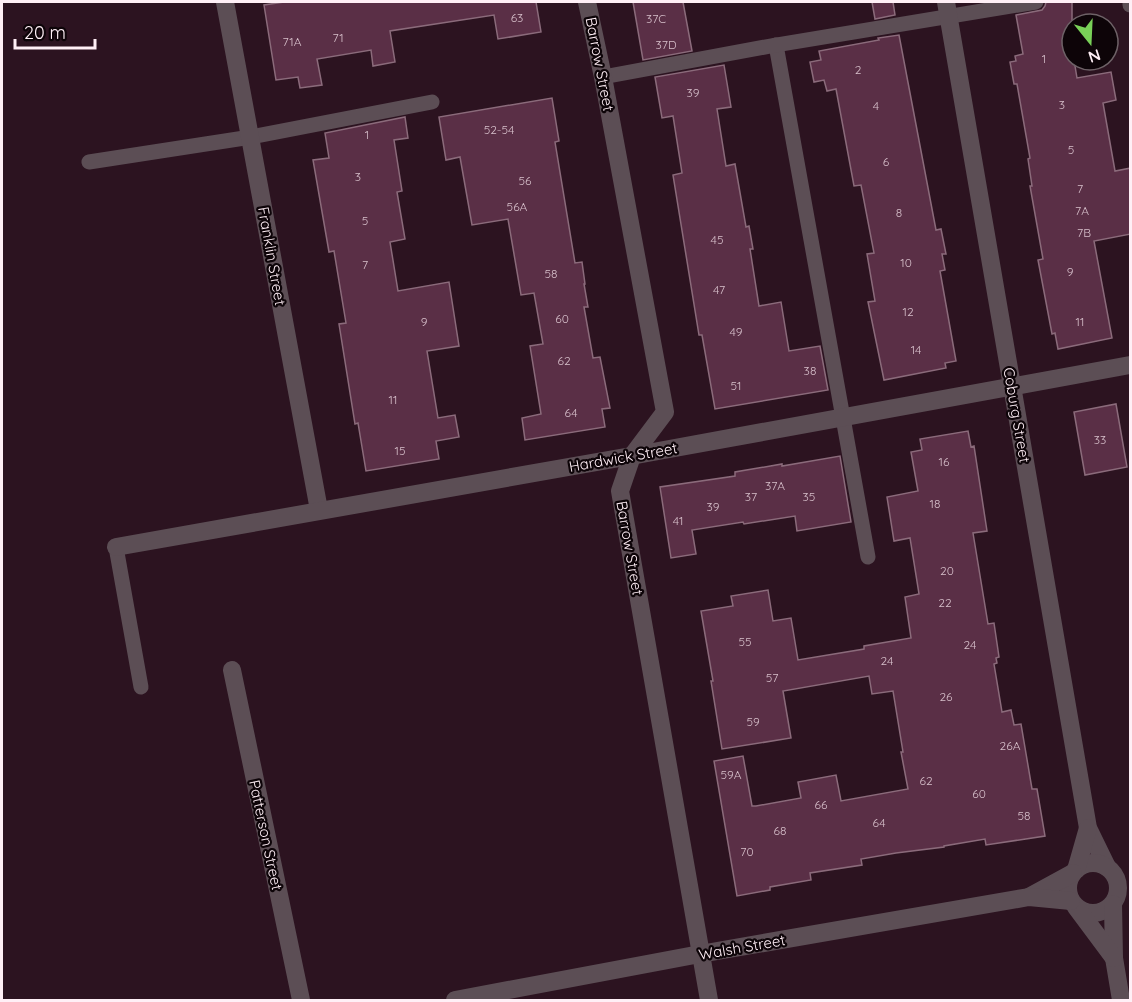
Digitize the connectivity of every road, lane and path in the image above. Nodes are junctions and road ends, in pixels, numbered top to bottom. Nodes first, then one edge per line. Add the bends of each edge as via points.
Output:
1 (225, 2) edge
2 (587, 2) edge
3 (1036, 2) edge
4 (947, 9) edge
5 (776, 45) junction
6 (603, 76) junction
7 (432, 102) dead end
8 (250, 137) junction
9 (89, 162) dead end
10 (1131, 365) edge
11 (1011, 386) junction
12 (842, 417) junction
13 (632, 456) junction
14 (319, 510) junction
15 (116, 547) joint
16 (868, 557) dead end
17 (232, 670) dead end
18 (141, 687) dead end
19 (1088, 828) junction
20 (1108, 869) junction
21 (1131, 870) edge
22 (1074, 871) junction
23 (1029, 897) junction
24 (1120, 899) edge
25 (1073, 903) junction
26 (700, 954) junction
27 (1114, 958) junction
28 (301, 1000) edge
29 (455, 1000) edge
30 (709, 1000) edge
31 (1121, 1000) edge

1 - 8 street, Franklin Street
2 - 6 street, Barrow Street
3 - 4 lane
4 - 5 lane
4 - 11 street, Coburg Street
5 - 6 lane
5 - 12 lane
6 - 13 street, Barrow Street via 665,412
7 - 8 lane
8 - 9 lane
8 - 14 street, Franklin Street
10 - 11 street, Hardwick Street
11 - 12 street, Hardwick Street
11 - 19 street, Coburg Street
12 - 13 street, Hardwick Street
12 - 16 lane
13 - 14 street, Hardwick Street
13 - 26 street, Barrow Street via 620,491
14 - 15 street, Hardwick Street
15 - 18 lane
17 - 28 street, Patterson Street
19 - 20 street, Coburg Street
19 - 22 street, Coburg Street
20 - 21 street
20 - 22 street via 1091,863
20 - 24 street via 1118,884
22 - 23 street, Walsh Street
22 - 25 street via 1068,887
23 - 25 street, Walsh Street
23 - 26 street, Walsh Street
24 - 25 street via 1094,914
24 - 27 street
25 - 27 street
26 - 29 street, Walsh Street
26 - 30 street, Barrow Street
27 - 31 street

